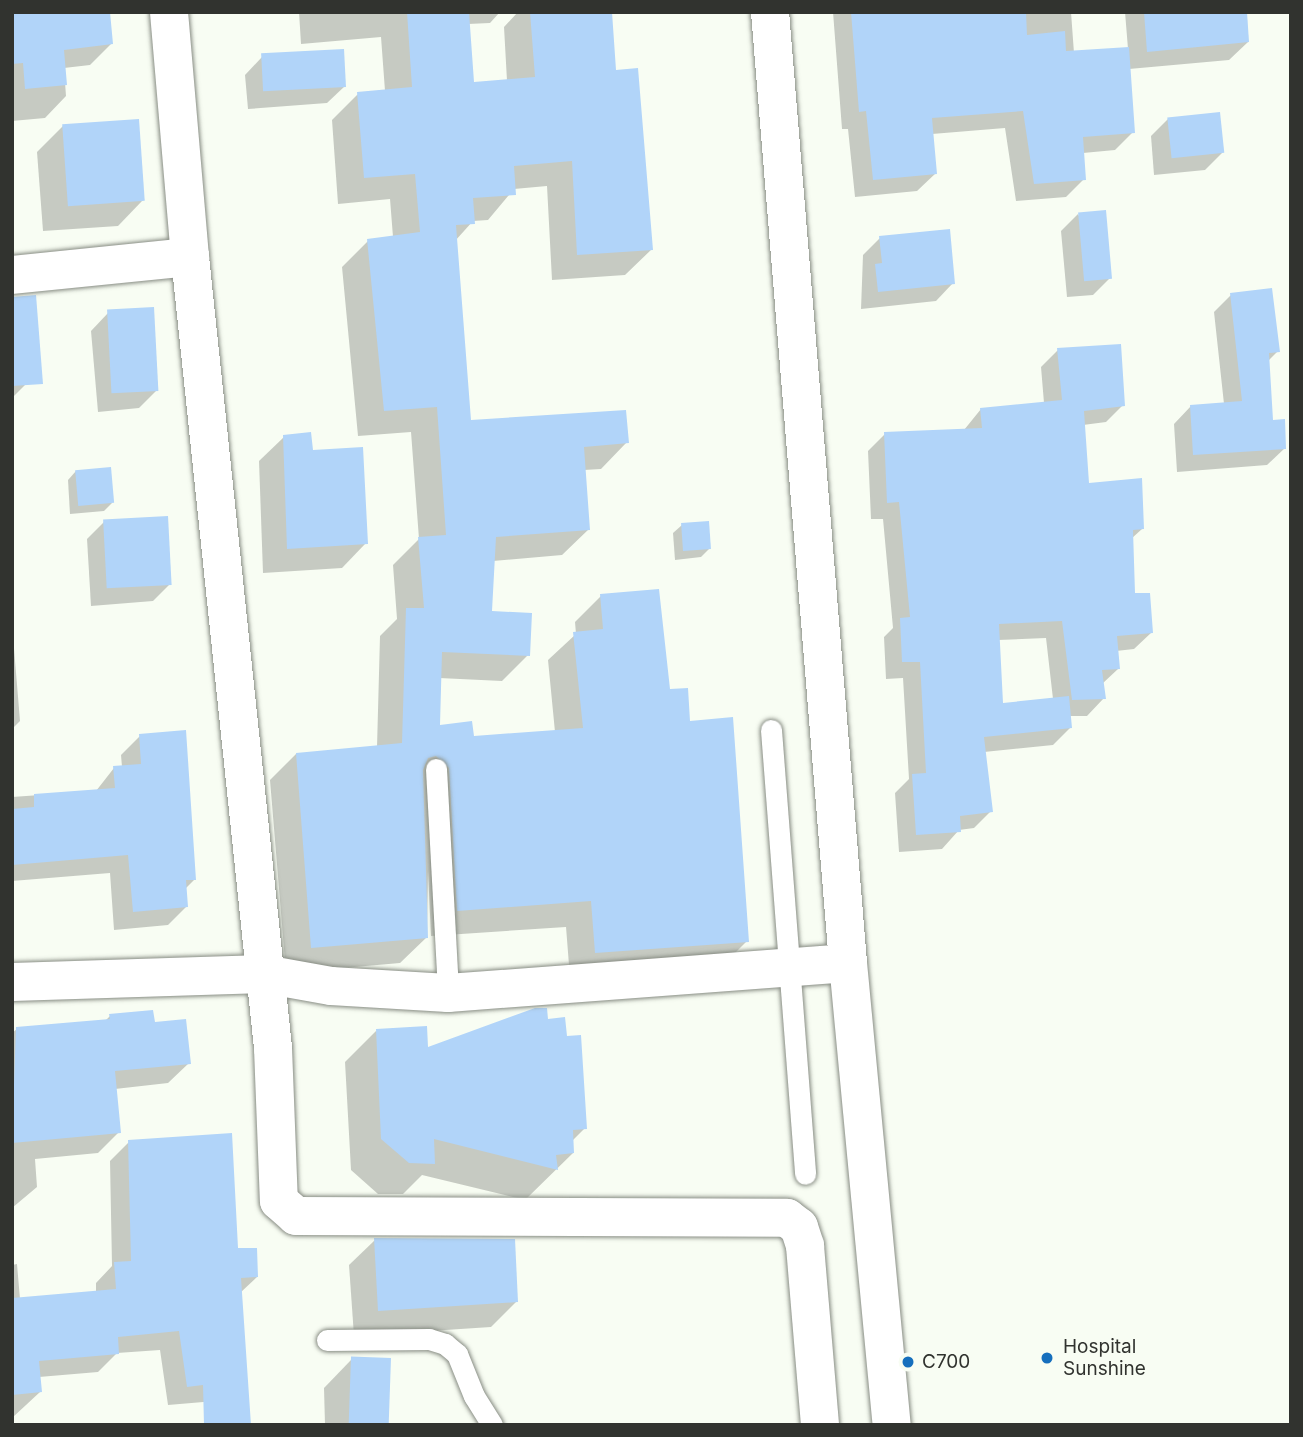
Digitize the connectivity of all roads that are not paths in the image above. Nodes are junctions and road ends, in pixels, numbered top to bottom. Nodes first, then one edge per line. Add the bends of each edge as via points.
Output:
1 (169, 12) edge
2 (769, 12) edge
3 (190, 257) junction
4 (12, 275) edge
5 (771, 730) dead end
6 (436, 769) dead end
7 (848, 963) junction
8 (791, 967) junction
9 (264, 974) junction
10 (12, 982) edge
11 (448, 993) junction
12 (804, 1174) dead end
13 (327, 1340) dead end
14 (492, 1425) edge
15 (820, 1425) edge
16 (892, 1425) edge

1 - 3 street
2 - 7 street
3 - 4 street
3 - 9 street
5 - 8 lane
6 - 11 lane
7 - 8 street
7 - 16 street
8 - 11 street
8 - 12 lane
9 - 10 street
9 - 11 street via 331,986
9 - 15 street via 273,1048 279,1202 285,1211 296,1216 787,1218 799,1227 805,1246
13 - 14 lane via 429,1339 445,1344 457,1354

